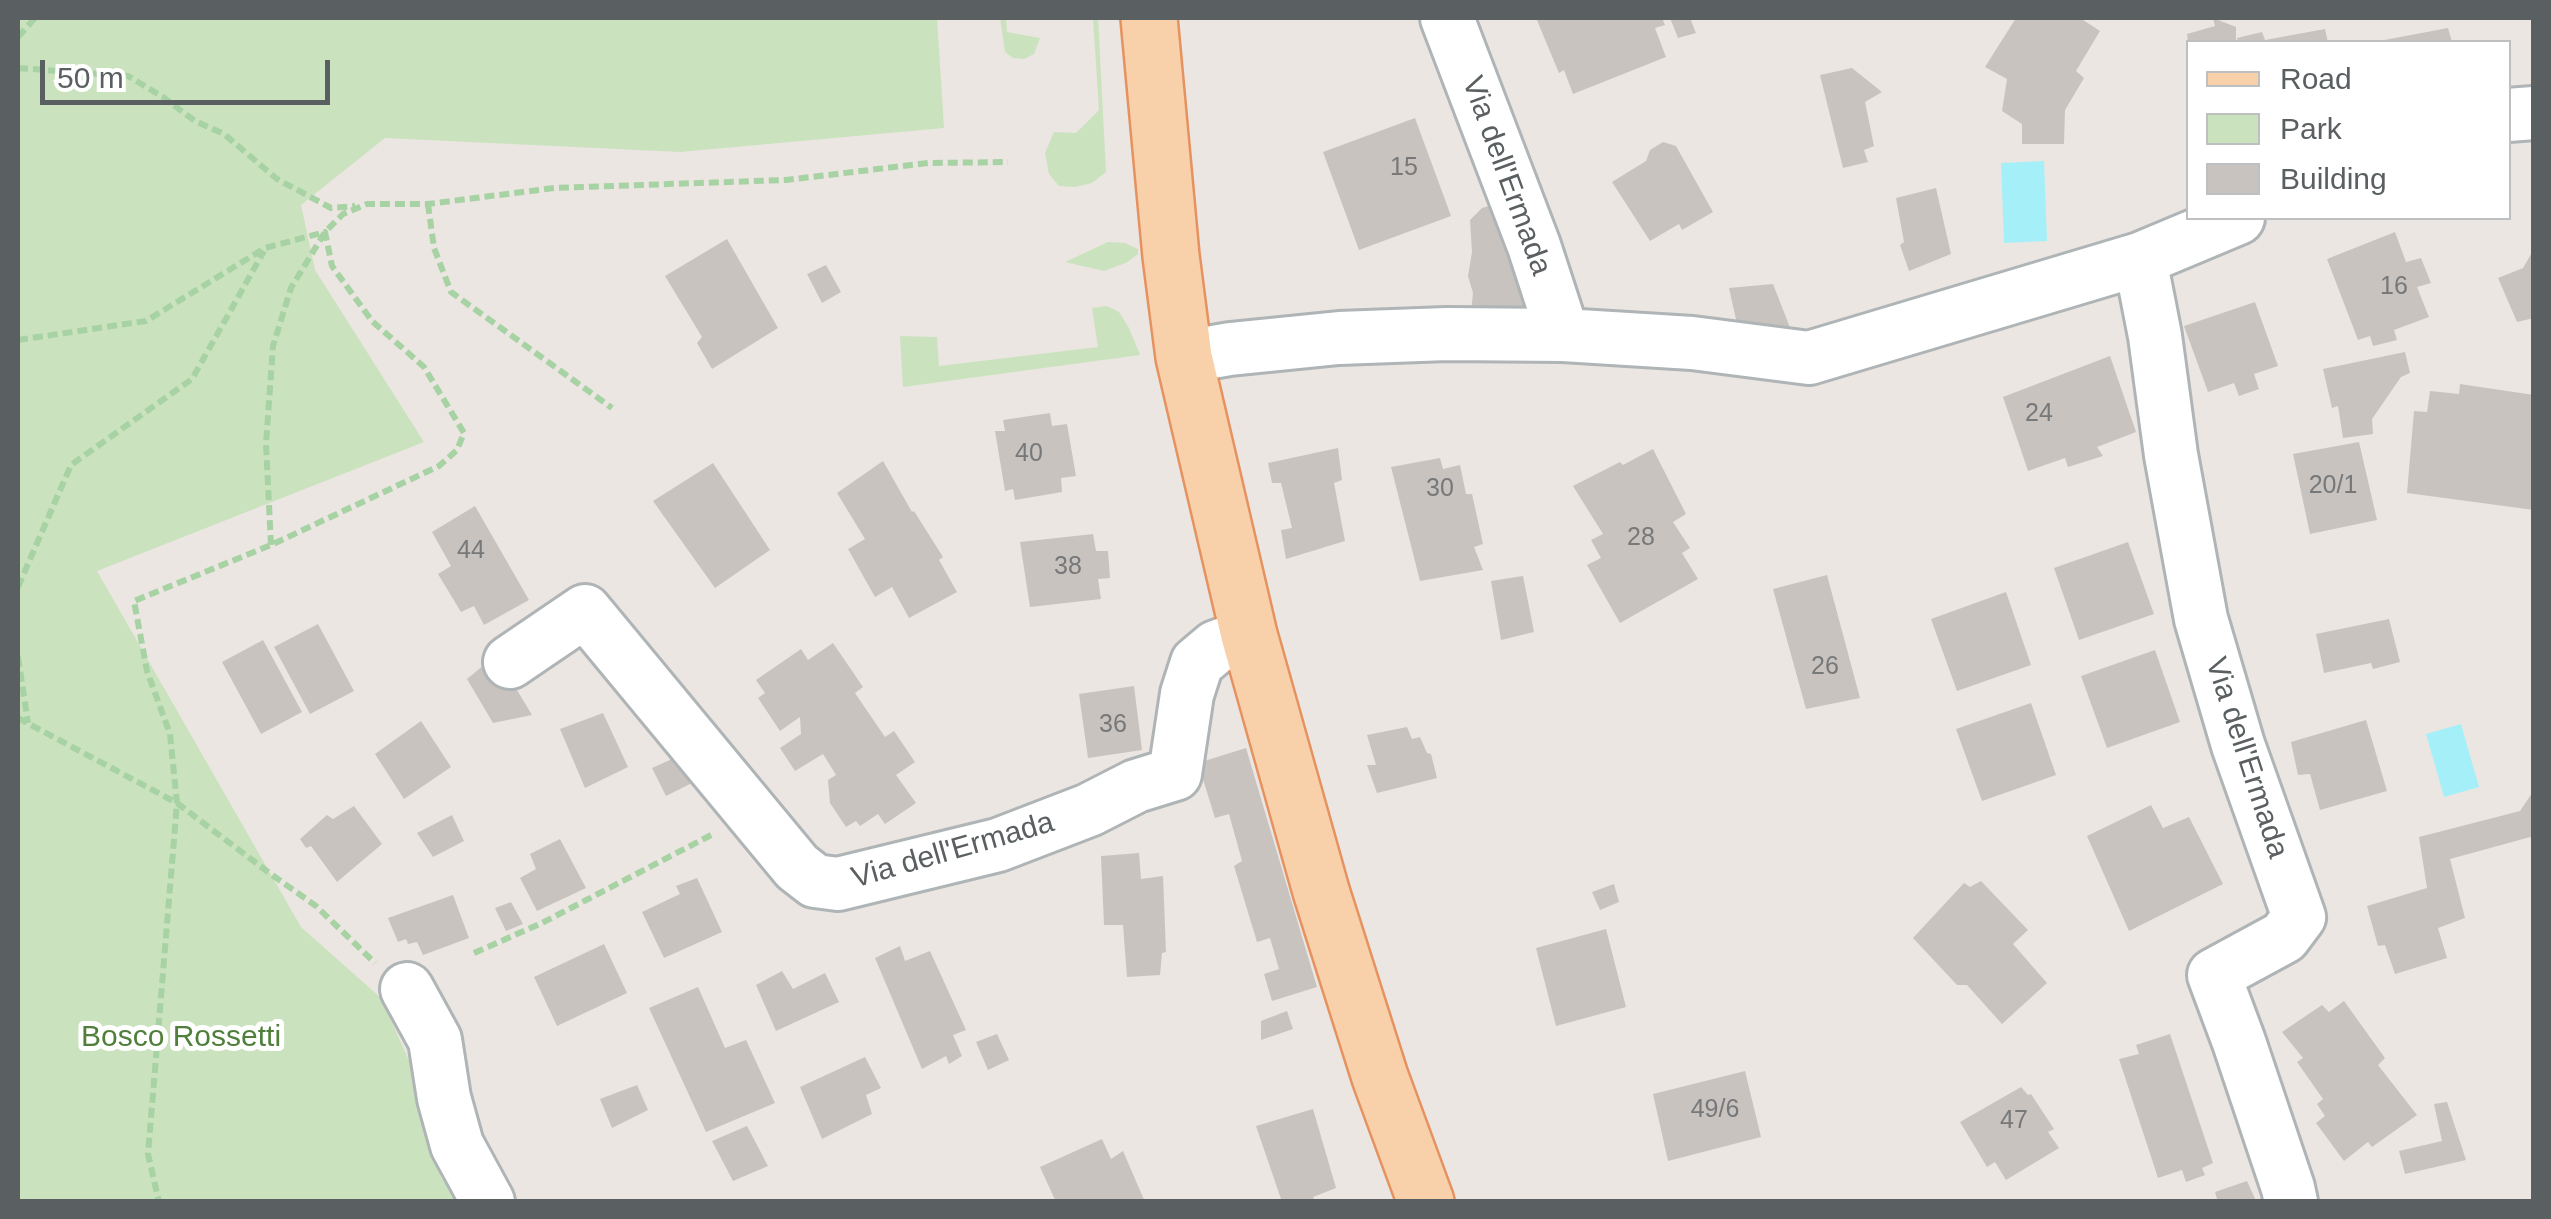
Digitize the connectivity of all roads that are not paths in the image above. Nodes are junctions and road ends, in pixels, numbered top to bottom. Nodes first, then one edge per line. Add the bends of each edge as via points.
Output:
1 (1150, 18) edge
2 (1447, 18) edge
3 (2233, 220) edge
4 (2140, 259) junction
5 (1563, 334) junction
6 (1184, 357) junction
7 (1249, 635) junction
8 (510, 662) dead end
9 (407, 990) road end
10 (488, 1202) edge
11 (1426, 1202) edge
12 (2291, 1202) edge

1 - 6 main road
2 - 5 street, Via dell'Ermada
3 - 4 street
4 - 5 street via 1809,358
4 - 12 street, Via dell'Ermada via 2201,619 2299,918 2284,936 2214,975
5 - 6 street via 1339,338
6 - 7 main road
7 - 8 street, Via dell'Ermada via 1216,647 1197,663 1175,774 998,845 838,884 815,881 797,867 585,611
7 - 11 main road via 1327,909
9 - 10 street via 435,1040 457,1145

